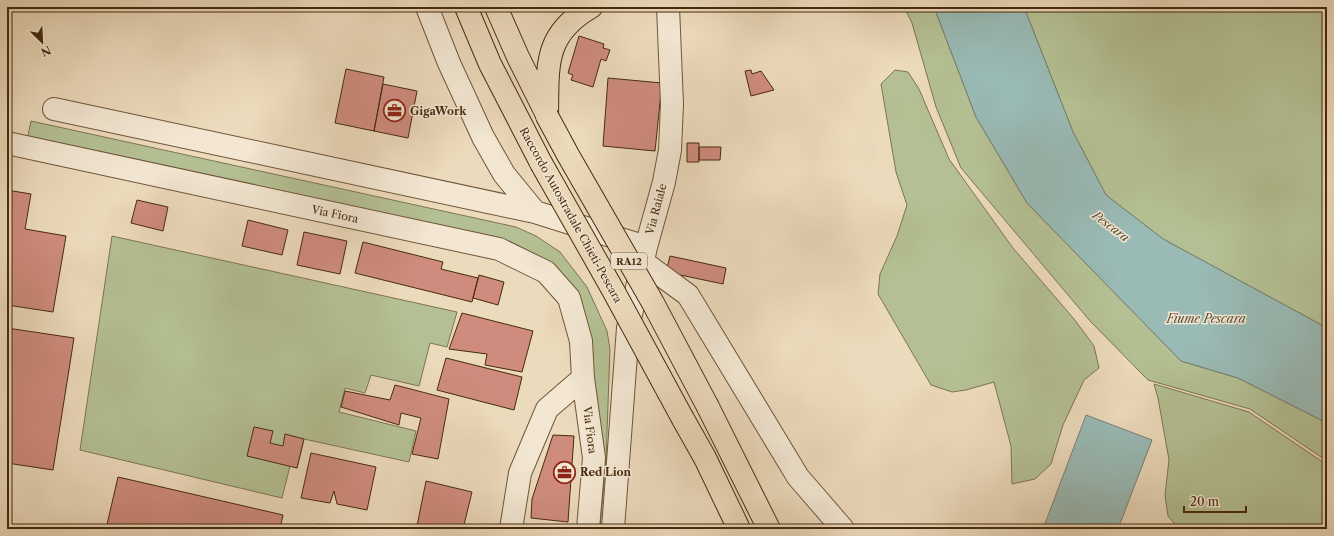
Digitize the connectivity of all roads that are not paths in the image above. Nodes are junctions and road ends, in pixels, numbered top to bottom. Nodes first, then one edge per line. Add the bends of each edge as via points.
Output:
1 (427, 7) edge
2 (466, 7) edge
3 (496, 7) edge
4 (591, 7) edge
5 (668, 7) edge
6 (54, 109) dead end
7 (547, 116) junction
8 (7, 143) edge
9 (535, 212) junction
10 (644, 254) junction
11 (583, 378) junction
12 (511, 529) edge
13 (588, 529) edge
14 (613, 529) edge
15 (739, 529) edge
16 (769, 529) edge
17 (843, 529) edge

1 - 9 street via 483,137 504,174
2 - 15 highway, Raccordo Autostradale Chieti-Pescara / RA12, bridge via 490,64 540,163 705,458
3 - 7 highway, RA12
4 - 7 highway via 563,29 551,51
5 - 10 street, Via Raiale via 672,104 670,150
6 - 9 street
7 - 16 highway, RA12, bridge via 653,303
8 - 11 street, Via Fiora via 499,249 546,272 569,298 581,341
9 - 10 street
10 - 14 street, Via Raiale via 628,328
10 - 17 street via 688,295 798,477
11 - 12 street via 547,408 520,472
11 - 13 street, Via Fiora via 594,458

